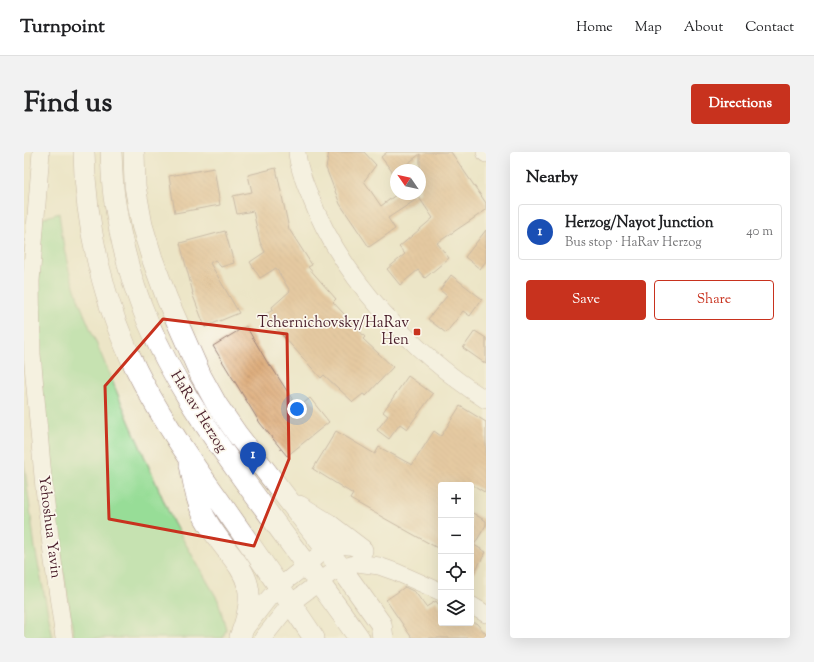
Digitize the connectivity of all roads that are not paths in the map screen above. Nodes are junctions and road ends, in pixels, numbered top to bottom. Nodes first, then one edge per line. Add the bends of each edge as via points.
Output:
1 (41, 152) edge
2 (84, 152) edge
3 (111, 152) edge
4 (134, 152) edge
5 (297, 152) edge
6 (486, 400) edge
7 (189, 458) junction
8 (288, 500) junction
9 (326, 549) junction
10 (362, 550) junction
11 (306, 564) junction
12 (341, 568) junction
13 (396, 572) junction
14 (319, 582) junction
15 (438, 591) edge
16 (285, 595) junction
17 (474, 607) edge
18 (486, 614) edge
19 (239, 637) edge
20 (64, 638) edge
21 (263, 638) edge
22 (314, 638) edge
23 (359, 638) edge
24 (383, 638) edge

1 - 20 street, Yehoshua Yavin via 30,281 32,354 52,561
2 - 7 main road, HaRav Herzog via 92,232 110,302 137,370
3 - 11 main road, HaRav Herzog via 114,202 122,241 148,322 182,388 207,428
4 - 8 main road via 135,186 142,225 167,299 187,346 217,405
5 - 6 street via 303,179 325,230 367,292 422,352
7 - 16 main road, HaRav Herzog
7 - 19 main road via 196,495 205,518 242,572 248,586 248,607
8 - 9 main road
8 - 10 main road via 323,521
9 - 10 street via 348,544
9 - 11 street
9 - 12 main road
10 - 13 street
11 - 14 main road, HaRav Herzog
11 - 16 street
12 - 13 street via 364,563
12 - 14 street
12 - 24 main road via 381,624
13 - 15 street
14 - 16 street
14 - 23 main road, HaRav Herzog
16 - 19 street via 268,599
16 - 21 street
16 - 22 main road, HaRav Herzog
17 - 18 street

